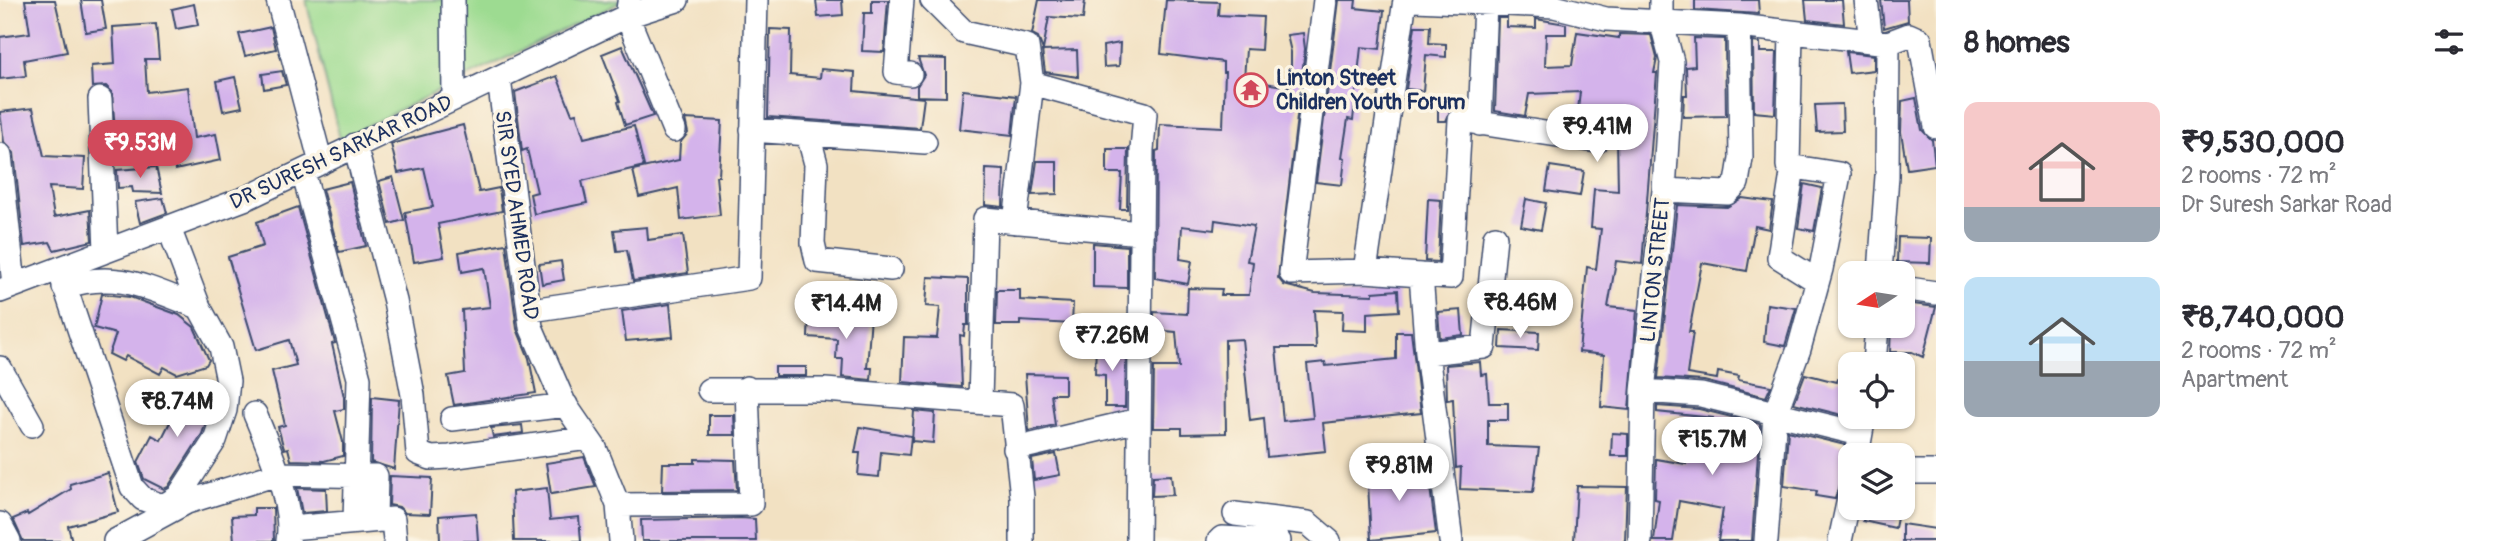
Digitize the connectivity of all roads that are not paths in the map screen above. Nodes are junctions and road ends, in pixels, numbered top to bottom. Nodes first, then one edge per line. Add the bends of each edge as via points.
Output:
1 (278, 0) edge
2 (453, 0) edge
3 (677, 0) edge
4 (756, 0) edge
5 (902, 0) edge
6 (932, 0) edge
7 (1325, 0) edge
8 (1405, 0) edge
9 (1415, 0) edge
10 (1866, 0) edge
11 (1485, 3) junction
12 (629, 8) edge
13 (1661, 10) edge
14 (1739, 26) junction
15 (1790, 32) junction
16 (1880, 42) junction
17 (910, 74) dead end
18 (499, 79) junction
19 (1032, 83) junction
20 (454, 98) junction
21 (100, 99) dead end
22 (1480, 124) junction
23 (1936, 127) edge
24 (674, 130) dead end
25 (752, 130) junction
26 (807, 134) junction
27 (925, 142) dead end
28 (1597, 142) dead end
29 (355, 145) junction
30 (0, 155) edge
31 (312, 167) junction
32 (1793, 167) junction
33 (1664, 190) junction
34 (1015, 222) junction
35 (169, 228) junction
36 (1141, 233) junction
37 (1496, 237) dead end
38 (106, 251) junction
39 (1881, 261) edge
40 (891, 269) dead end
41 (1365, 271) junction
42 (1421, 275) junction
43 (1819, 275) junction
44 (61, 278) junction
45 (7, 288) edge
46 (1915, 290) edge
47 (1936, 293) edge
48 (199, 307) junction
49 (531, 310) junction
50 (1427, 353) junction
51 (0, 368) edge
52 (747, 388) junction
53 (709, 390) dead end
54 (1643, 391) junction
55 (980, 401) junction
56 (566, 405) junction
57 (255, 414) dead end
58 (1775, 414) junction
59 (452, 419) dead end
60 (1139, 420) junction
61 (32, 425) dead end
62 (1860, 435) edge
63 (588, 438) junction
64 (1015, 449) junction
65 (1915, 472) edge
66 (1936, 472) edge
67 (277, 474) junction
68 (356, 474) junction
69 (618, 505) junction
70 (1235, 514) dead end
71 (1844, 520) edge
72 (0, 524) edge
73 (379, 525) edge
74 (289, 534) edge
75 (1449, 537) edge
76 (9, 541) edge
77 (115, 541) edge
78 (621, 541) edge
79 (1022, 541) edge
80 (1138, 541) edge
81 (1219, 541) edge
82 (1279, 541) edge
83 (1329, 541) edge
84 (1640, 541) edge
85 (1766, 541) edge
86 (1840, 541) edge

1 - 31 street
2 - 20 street
3 - 12 street, DR SURESH SARKAR ROAD
4 - 25 street
5 - 17 street via 896,72
6 - 19 street via 964,32 1027,46
7 - 41 street via 1291,273
8 - 41 street
9 - 11 street
10 - 16 street
11 - 13 street via 1554,6 1605,19
11 - 22 street
12 - 18 street, DR SURESH SARKAR ROAD
12 - 24 street
13 - 14 street
13 - 33 street, LINTON STREET via 1672,62
14 - 15 street
14 - 33 street via 1741,158 1737,183 1727,193
15 - 16 street
15 - 32 street via 1788,166
16 - 23 street via 1909,35 1920,40
16 - 39 street via 1887,176
18 - 20 street, DR SURESH SARKAR ROAD
18 - 49 street, SIR SYED AHMED ROAD
19 - 34 street
19 - 36 street via 1145,114
20 - 29 street, DR SURESH SARKAR ROAD
21 - 38 street
22 - 28 street
22 - 42 street via 1460,120 1451,277
25 - 26 street
25 - 49 street via 749,278
26 - 27 street
26 - 40 street via 816,164 813,243 817,261
29 - 31 street, DR SURESH SARKAR ROAD
29 - 63 street via 395,301 413,395 418,453 450,457
30 - 45 street
31 - 35 street, DR SURESH SARKAR ROAD
31 - 68 street via 359,378
32 - 43 street via 1779,257
32 - 43 street via 1839,174
33 - 54 street, LINTON STREET
34 - 36 street
34 - 55 street via 985,219
35 - 38 street, DR SURESH SARKAR ROAD
35 - 48 street
36 - 60 street
37 - 50 street via 1484,347
38 - 44 street, DR SURESH SARKAR ROAD
41 - 42 street
42 - 50 street
43 - 58 street
44 - 45 street, DR SURESH SARKAR ROAD
44 - 48 street via 119,279
44 - 48 street via 132,487 143,499 163,506 178,497 215,440 225,410 228,381 220,347
46 - 47 street
49 - 56 street, SIR SYED AHMED ROAD via 531,327
50 - 75 street
51 - 61 street
52 - 53 street
52 - 55 street
52 - 69 street via 751,504
54 - 58 street via 1701,395
54 - 84 street, LINTON STREET
55 - 64 street via 1012,405
56 - 59 street
56 - 63 street, SIR SYED AHMED ROAD
57 - 67 street
58 - 62 street
58 - 85 street
60 - 64 street
60 - 80 street
63 - 69 street, SIR SYED AHMED ROAD
64 - 79 street
65 - 66 street
67 - 68 street
67 - 74 street
67 - 77 street via 187,502
68 - 73 street via 376,476
69 - 78 street, SIR SYED AHMED ROAD
70 - 83 street via 1308,523
71 - 86 street
72 - 76 street
73 - 74 street
81 - 82 street

